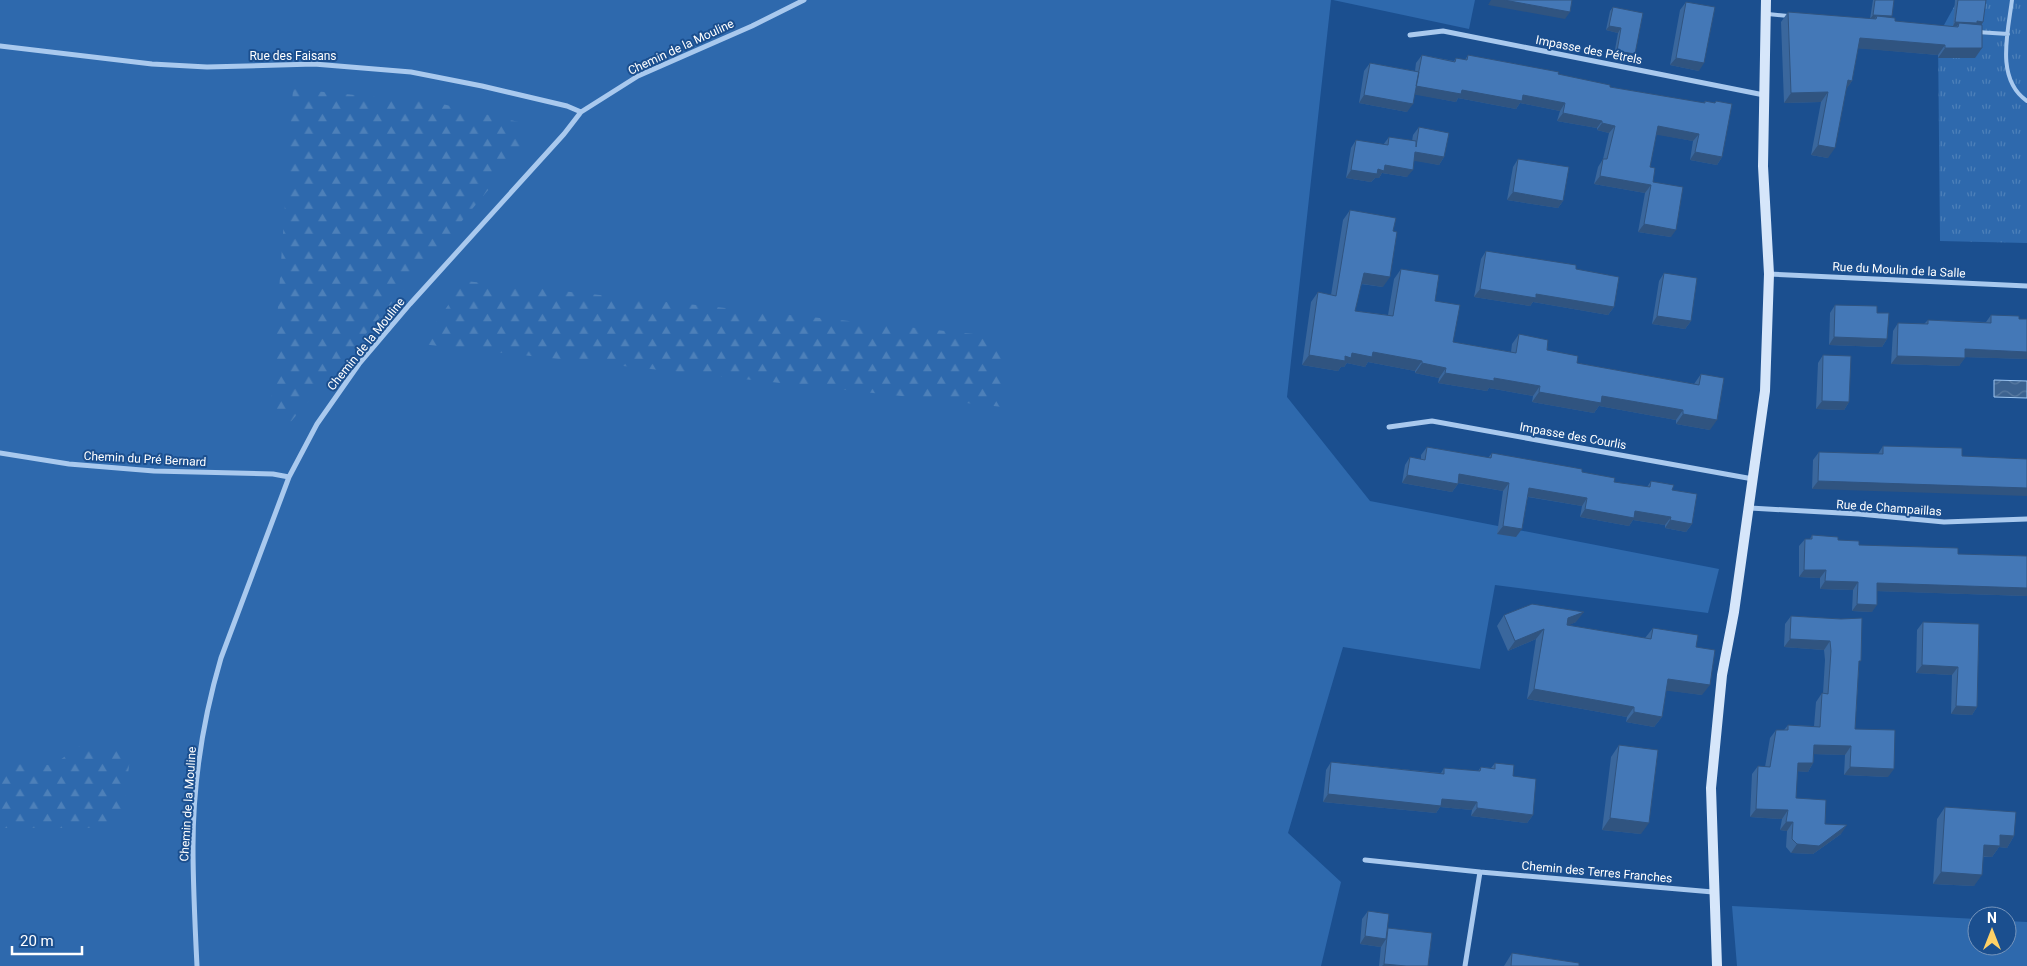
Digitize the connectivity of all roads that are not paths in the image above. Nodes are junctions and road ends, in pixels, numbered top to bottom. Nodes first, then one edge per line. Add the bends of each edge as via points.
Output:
1 (804, 0) edge
2 (1766, 0) edge
3 (2012, 0) edge
4 (1765, 14) junction
5 (1794, 17) edge
6 (1973, 32) edge
7 (1410, 34) dead end
8 (2008, 34) junction
9 (0, 46) edge
10 (1764, 95) junction
11 (2027, 101) edge
12 (581, 112) junction
13 (1770, 274) junction
14 (2027, 286) edge
15 (1389, 427) dead end
16 (0, 453) edge
17 (289, 477) junction
18 (1754, 479) junction
19 (1750, 508) junction
20 (2027, 519) edge
21 (1365, 860) dead end
22 (1480, 872) junction
23 (1713, 892) junction
24 (197, 966) edge
25 (1464, 966) edge
26 (1717, 966) edge

1 - 12 street, Chemin de la Mouline via 638,76
2 - 4 main road
3 - 8 lane
4 - 5 lane
4 - 10 main road
6 - 8 lane
7 - 10 street, Impasse des Pétrels via 1443,31
8 - 11 lane via 2006,66 2010,80
9 - 12 street, Rue des Faisans via 152,64 206,67 314,64 403,71 492,88
10 - 13 main road via 1763,166
12 - 17 street, Chemin de la Mouline via 359,364 317,424
13 - 14 street, Rue du Moulin de la Salle
13 - 18 main road via 1765,391
15 - 18 street, Impasse des Courlis via 1432,421
16 - 17 street, Chemin du Pré Bernard via 69,464
17 - 24 street, Chemin de la Mouline via 221,658 199,756 193,846
18 - 19 main road
19 - 20 street, Rue de Champaillas via 1944,522
19 - 23 main road via 1716,722 1711,788
21 - 22 street, Chemin des Terres Franches
22 - 23 street, Chemin des Terres Franches
22 - 25 street
23 - 26 main road

